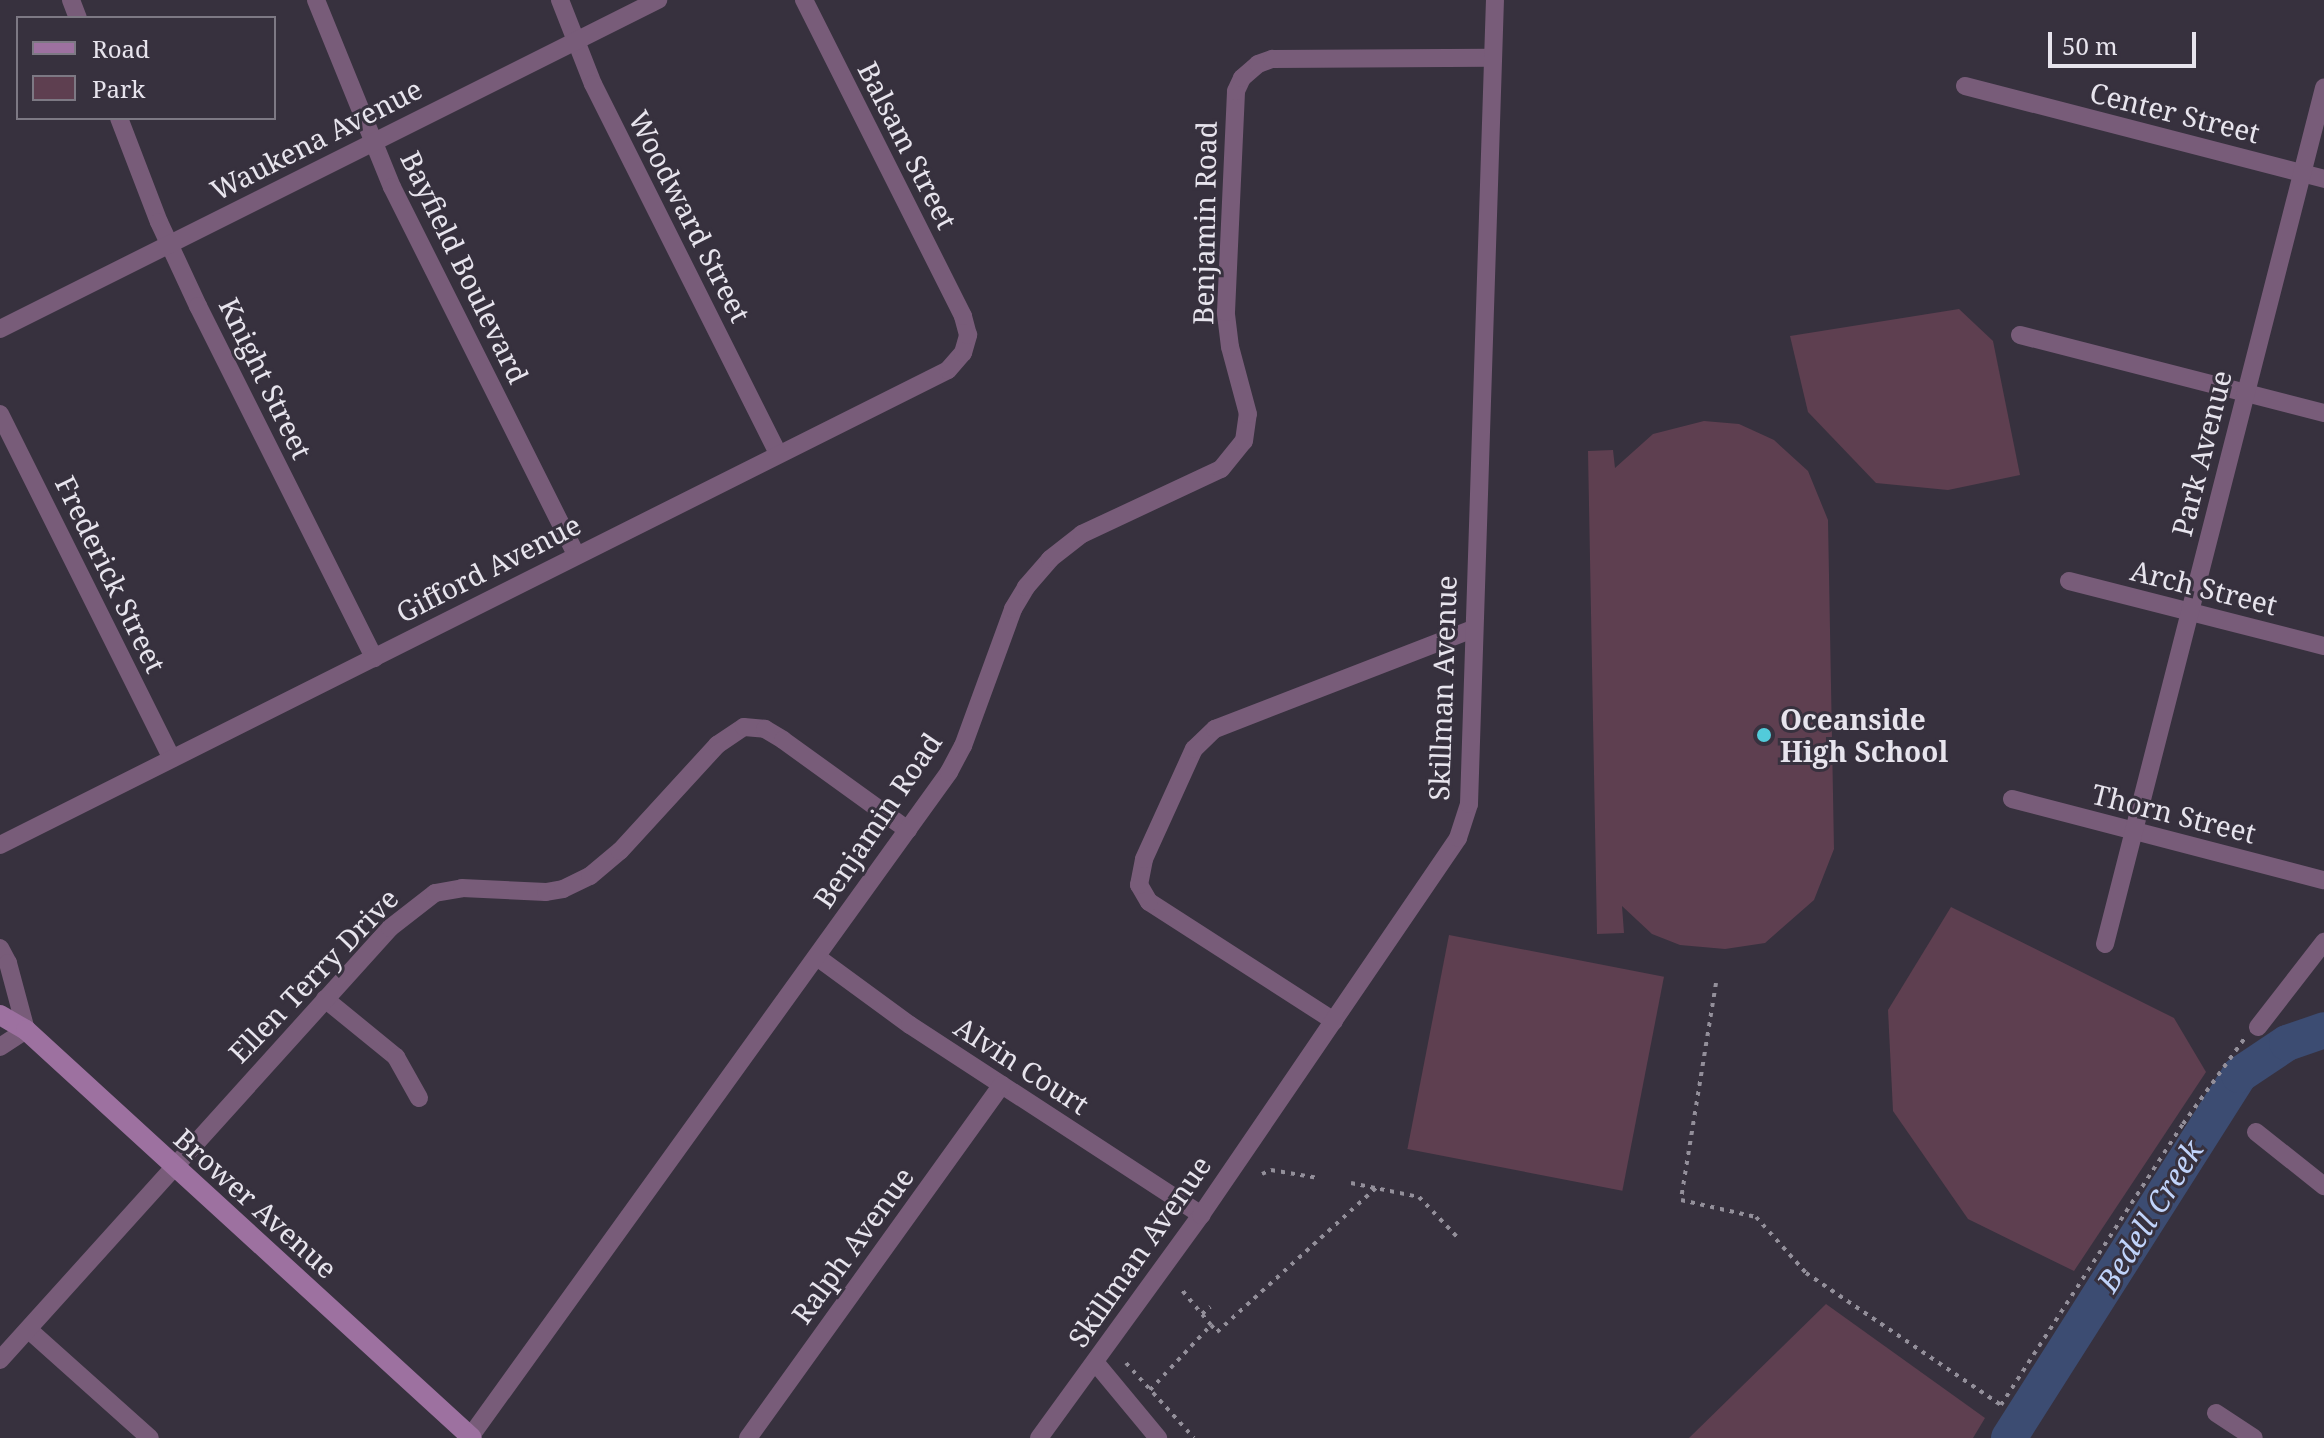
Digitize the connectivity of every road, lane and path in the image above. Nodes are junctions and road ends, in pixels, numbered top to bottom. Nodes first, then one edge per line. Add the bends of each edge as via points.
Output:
1 (316, 0) edge
2 (560, 0) edge
3 (658, 0) edge
4 (804, 0) edge
5 (1495, 0) edge
6 (577, 41) junction
7 (1491, 58) junction
8 (1965, 86) dead end
9 (2324, 88) edge
10 (120, 120) edge
11 (374, 142) junction
12 (2302, 173) junction
13 (2324, 179) edge
14 (171, 243) junction
15 (963, 316) joint
16 (0, 329) edge
17 (2020, 335) dead end
18 (2246, 393) junction
19 (2324, 413) edge
20 (0, 414) edge
21 (778, 453) junction
22 (576, 554) junction
23 (2069, 581) dead end
24 (2190, 612) junction
25 (1473, 629) junction
26 (2324, 646) edge
27 (374, 658) junction
28 (172, 759) junction
29 (2012, 799) dead end
30 (908, 830) junction
31 (2134, 832) junction
32 (0, 845) edge
33 (2324, 880) edge
34 (2324, 942) edge
35 (2105, 944) dead end
36 (0, 948) edge
37 (817, 957) junction
38 (1716, 983) dead end
39 (325, 999) junction
40 (0, 1015) edge
41 (1334, 1021) junction
42 (2258, 1027) joint
43 (26, 1030) junction
44 (0, 1047) edge
45 (1002, 1085) junction
46 (419, 1098) dead end
47 (2256, 1132) dead end
48 (172, 1165) junction
49 (1262, 1174) dead end
50 (1318, 1178) dead end
51 (1351, 1183) dead end
52 (2324, 1186) edge
53 (1377, 1187) junction
54 (1201, 1215) junction
55 (1460, 1240) dead end
56 (1181, 1289) dead end
57 (1210, 1307) dead end
58 (1202, 1314) junction
59 (1211, 1325) junction
60 (29, 1330) junction
61 (0, 1360) edge
62 (1095, 1362) junction
63 (1126, 1363) dead end
64 (1150, 1390) junction
65 (2216, 1413) dead end
66 (471, 1437) edge
67 (2248, 1437) edge
68 (150, 1438) edge
69 (748, 1438) edge
70 (1039, 1438) edge
71 (1158, 1438) edge
72 (1194, 1438) edge

1 - 11 street, Bayfield Boulevard
2 - 6 street, Woodward Street
3 - 6 street, Waukena Avenue
4 - 15 street, Balsam Street
5 - 7 street, Skillman Avenue
6 - 11 street, Waukena Avenue
6 - 21 street, Woodward Street via 593,84
7 - 25 street, Skillman Avenue
7 - 30 street, Benjamin Road via 1272,59 1242,78 1236,91 1226,312 1248,414 1244,441 1221,469 1082,534 1042,568 1013,609 963,746
8 - 12 street, Center Street
9 - 12 street, Park Avenue
10 - 14 street, Knight Street
11 - 14 street, Waukena Avenue
11 - 22 street, Bayfield Boulevard
12 - 13 street, Center Street
12 - 18 street, Park Avenue
14 - 16 street, Waukena Avenue
14 - 27 street, Knight Street
15 - 21 street, Gifford Avenue via 968,335 963,353 948,370
17 - 18 street
18 - 19 street
18 - 24 street, Park Avenue
20 - 28 street, Frederick Street
21 - 22 street, Gifford Avenue
22 - 27 street, Gifford Avenue
23 - 24 street, Arch Street
24 - 26 street, Arch Street
24 - 31 street, Park Avenue
25 - 41 street, Skillman Avenue via 1469,804 1458,838
25 - 41 street via 1215,729 1194,749 1144,859 1139,885 1149,902
27 - 28 street, Gifford Avenue
28 - 32 street, Gifford Avenue
29 - 31 street, Thorn Street
30 - 37 street, Benjamin Road
30 - 39 street, Ellen Terry Drive via 783,740 765,729 744,727 717,745 620,851 590,876 546,892 462,888 435,893 390,928
31 - 33 street, Thorn Street
31 - 35 street, Park Avenue
34 - 42 street
36 - 43 street
37 - 45 street, Alvin Court
37 - 66 street, Benjamin Road
38 - 42 path via 1681,1200 1756,1217 1806,1273 2001,1405 2183,1124 2242,1040
39 - 46 street via 396,1057
39 - 48 street, Ellen Terry Drive
40 - 43 main road, Brower Avenue
41 - 54 street, Skillman Avenue
43 - 44 street
43 - 48 main road, Brower Avenue
45 - 54 street, Alvin Court
45 - 69 street, Ralph Avenue
47 - 52 street
48 - 60 street, Ellen Terry Drive
48 - 66 main road, Brower Avenue
49 - 50 path via 1271,1170
51 - 53 path
53 - 55 path via 1419,1197
53 - 59 path via 1217,1332
54 - 62 street, Skillman Avenue
56 - 58 path
57 - 58 path
58 - 59 path
59 - 64 path
60 - 61 street, Ellen Terry Drive
60 - 68 street
62 - 70 street, Skillman Avenue
62 - 71 street
63 - 64 path
64 - 72 path
65 - 67 street

